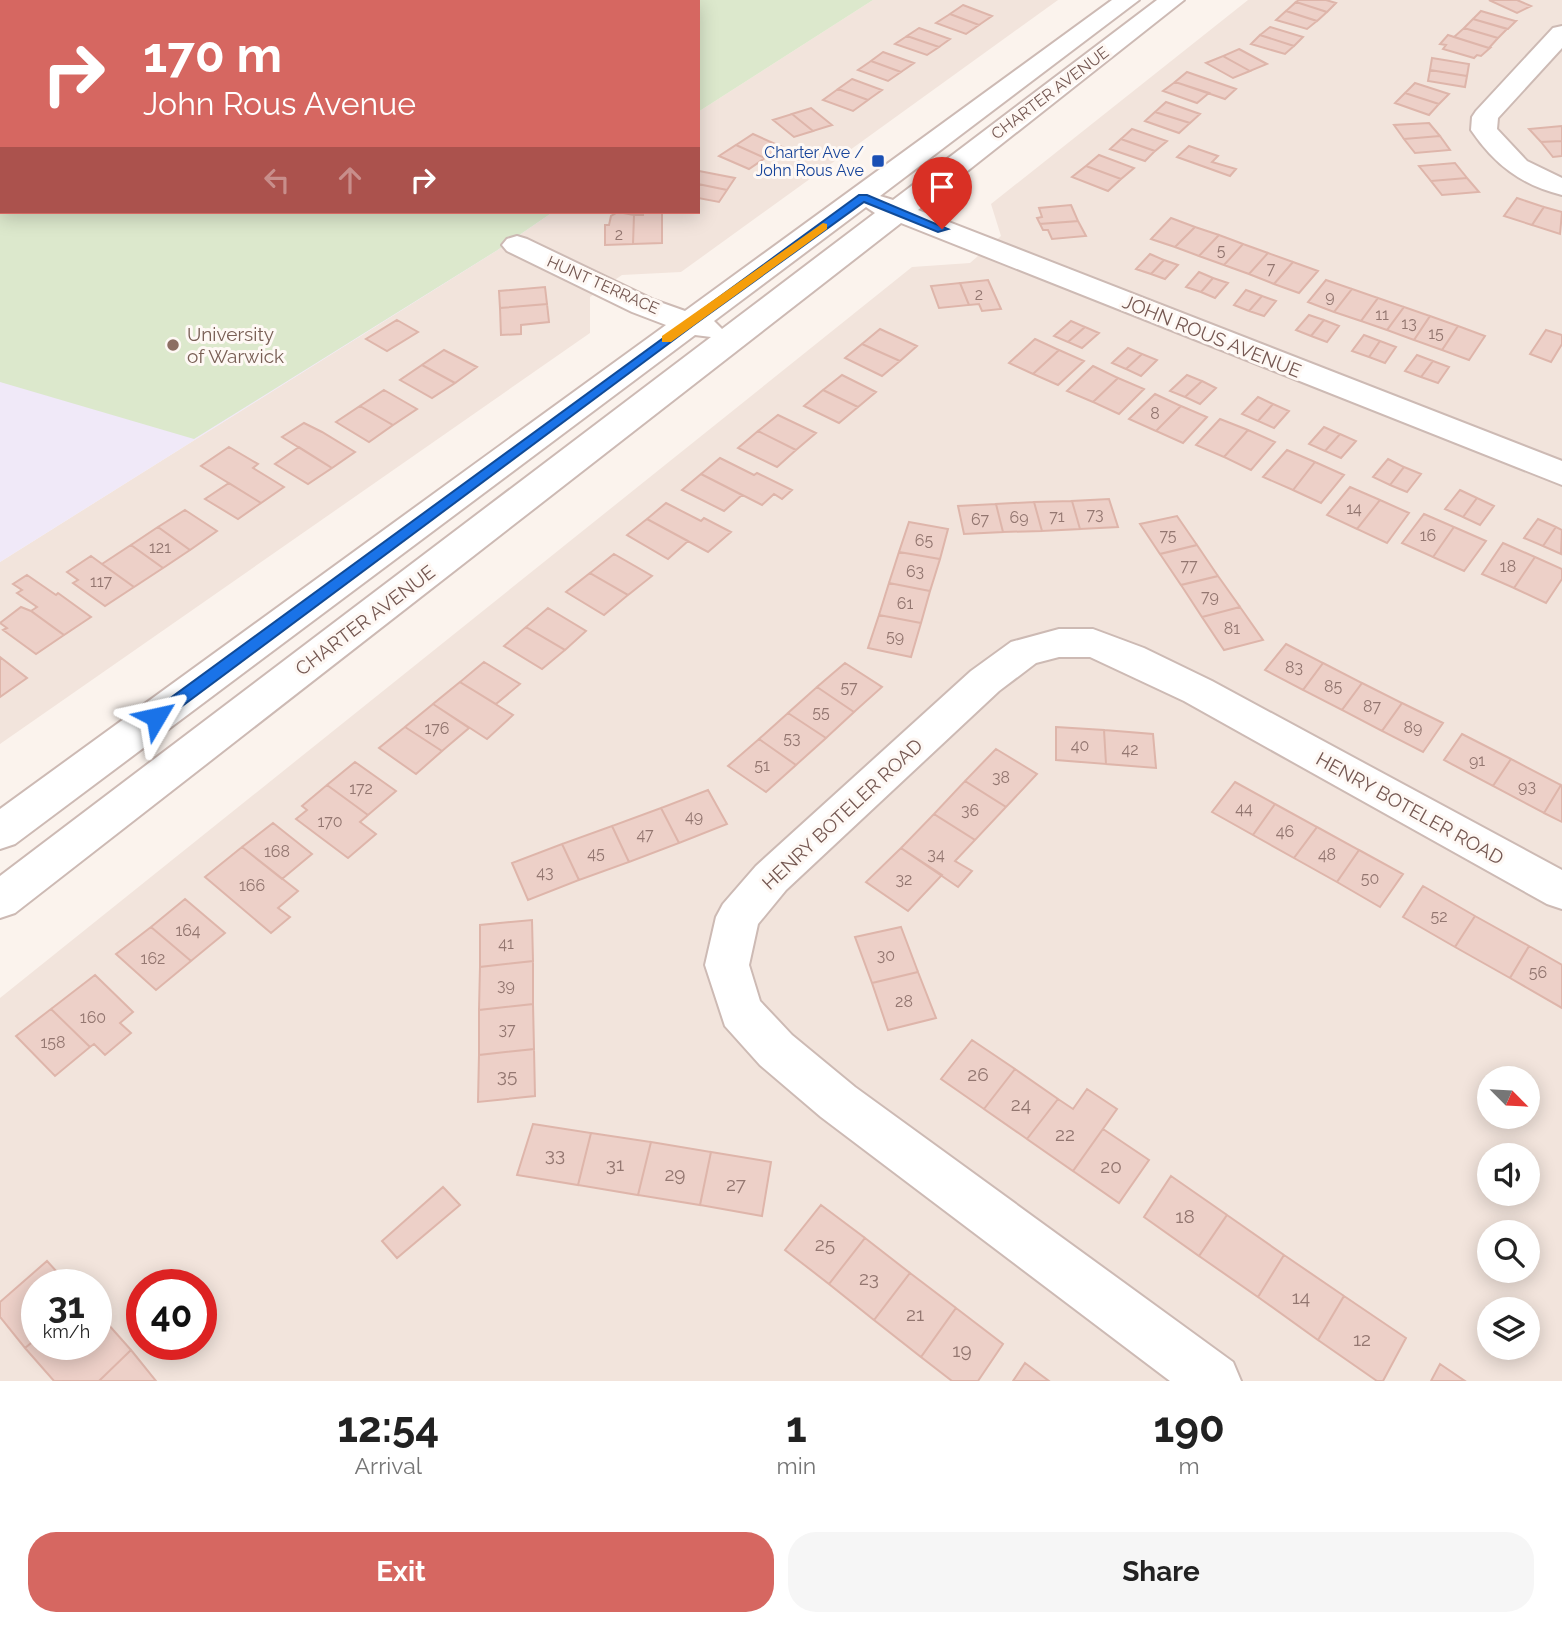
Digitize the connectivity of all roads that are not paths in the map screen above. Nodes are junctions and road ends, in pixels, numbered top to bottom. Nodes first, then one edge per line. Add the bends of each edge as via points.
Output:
1 (1127, 0) edge
2 (1172, 0) edge
3 (1562, 33) edge
4 (1562, 187) edge
5 (863, 198) junction
6 (895, 211) junction
7 (517, 245) dead end
8 (691, 321) junction
9 (730, 340) junction
10 (1562, 474) edge
11 (0, 832) edge
12 (1562, 891) edge
13 (0, 900) edge
14 (1214, 1381) edge

1 - 5 street, CHARTER AVENUE
2 - 6 street, CHARTER AVENUE
3 - 4 street via 1485,117 1484,130 1514,166
5 - 6 street, JOHN ROUS AVENUE
5 - 8 street, CHARTER AVENUE
6 - 9 street, CHARTER AVENUE
6 - 10 street, JOHN ROUS AVENUE
7 - 8 street, HUNT TERRACE via 643,306
8 - 9 street
8 - 11 street, CHARTER AVENUE
9 - 13 street, CHARTER AVENUE
12 - 14 street, HENRY BOTELER ROAD via 1198,691 1093,643 1059,643 1024,652 985,681 771,878 738,917 727,965 741,1012 776,1050 838,1102

